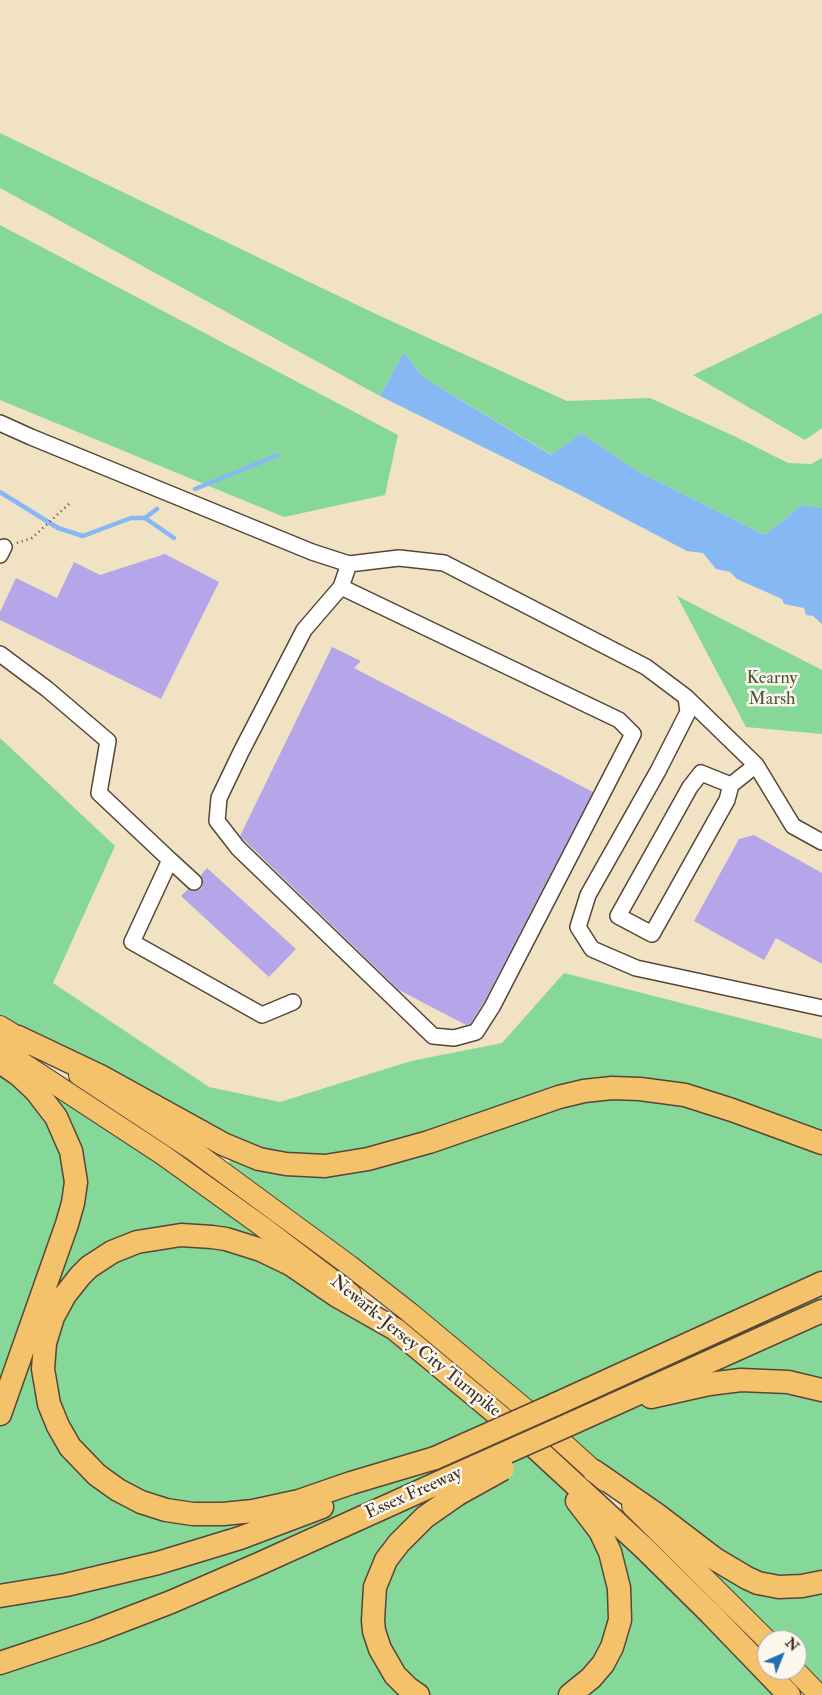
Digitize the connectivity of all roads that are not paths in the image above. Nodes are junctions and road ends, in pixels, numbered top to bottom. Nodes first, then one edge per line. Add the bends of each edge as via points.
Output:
1 (0, 423) edge
2 (349, 564) junction
3 (341, 587) junction
4 (0, 654) edge
5 (686, 697) junction
6 (756, 765) junction
7 (731, 785) junction
8 (822, 842) edge
9 (170, 860) junction
10 (194, 882) dead end
11 (293, 1002) dead end
12 (822, 1008) edge
13 (6, 1037) edge
14 (0, 1062) edge
15 (822, 1143) edge
16 (822, 1283) edge
17 (822, 1311) edge
18 (395, 1329) junction
19 (822, 1390) edge
20 (613, 1404) junction
21 (0, 1414) edge
22 (514, 1428) junction
23 (435, 1458) junction
24 (594, 1471) junction
25 (454, 1486) junction
26 (822, 1582) edge
27 (0, 1596) edge
28 (757, 1630) edge
29 (0, 1664) edge
30 (805, 1680) edge
31 (418, 1695) edge
32 (570, 1695) edge
33 (789, 1695) edge
34 (819, 1695) edge

1 - 2 lane via 312,552
2 - 3 lane
2 - 5 lane via 399,558 444,563 646,667
3 - 3 lane via 304,630 219,798 217,821 238,848 433,1036 454,1038 476,1032 492,1007 633,734 618,720
4 - 9 lane via 47,689 108,742 99,793
5 - 6 lane
5 - 12 lane via 688,712 588,895 578,927 592,949 636,968
6 - 7 lane
6 - 8 lane via 793,826
7 - 7 lane via 702,773 690,787 618,916 652,934 727,800
9 - 10 lane
9 - 11 lane via 132,942 262,1015
13 - 15 highway via 100,1076 222,1144 286,1164 325,1166 368,1159 430,1142 560,1097 612,1088 685,1095
13 - 18 main road, Newark-Jersey City Turnpike via 102,1114 193,1176
13 - 24 main road, Newark-Jersey City Turnpike via 121,1102 316,1240 483,1373
14 - 21 highway via 28,1083 56,1117 71,1151 76,1182 67,1224
16 - 23 highway, Essex Freeway, bridge
17 - 20 highway, Essex Freeway
18 - 22 highway, Newark-Jersey City Turnpike
18 - 23 highway via 290,1264 260,1250 226,1239 196,1235 152,1239 125,1246 100,1259 65,1295 53,1317 46,1343 43,1369 46,1392 52,1414 64,1437 97,1475 135,1499 180,1512 223,1514 276,1506
19 - 20 highway via 788,1382 741,1380
20 - 25 highway, Essex Freeway, bridge
22 - 32 highway via 594,1522 610,1552 617,1576 620,1620 612,1647 591,1678
22 - 33 highway, Newark-Jersey City Turnpike via 656,1560
23 - 27 highway, Essex Freeway via 316,1510 208,1549 101,1578
24 - 26 highway via 715,1560 747,1578 779,1587
24 - 28 main road, Newark-Jersey City Turnpike
25 - 29 highway, Essex Freeway via 171,1602
25 - 31 highway via 399,1542 386,1560 375,1587 373,1620 380,1649 395,1674
30 - 34 main road

